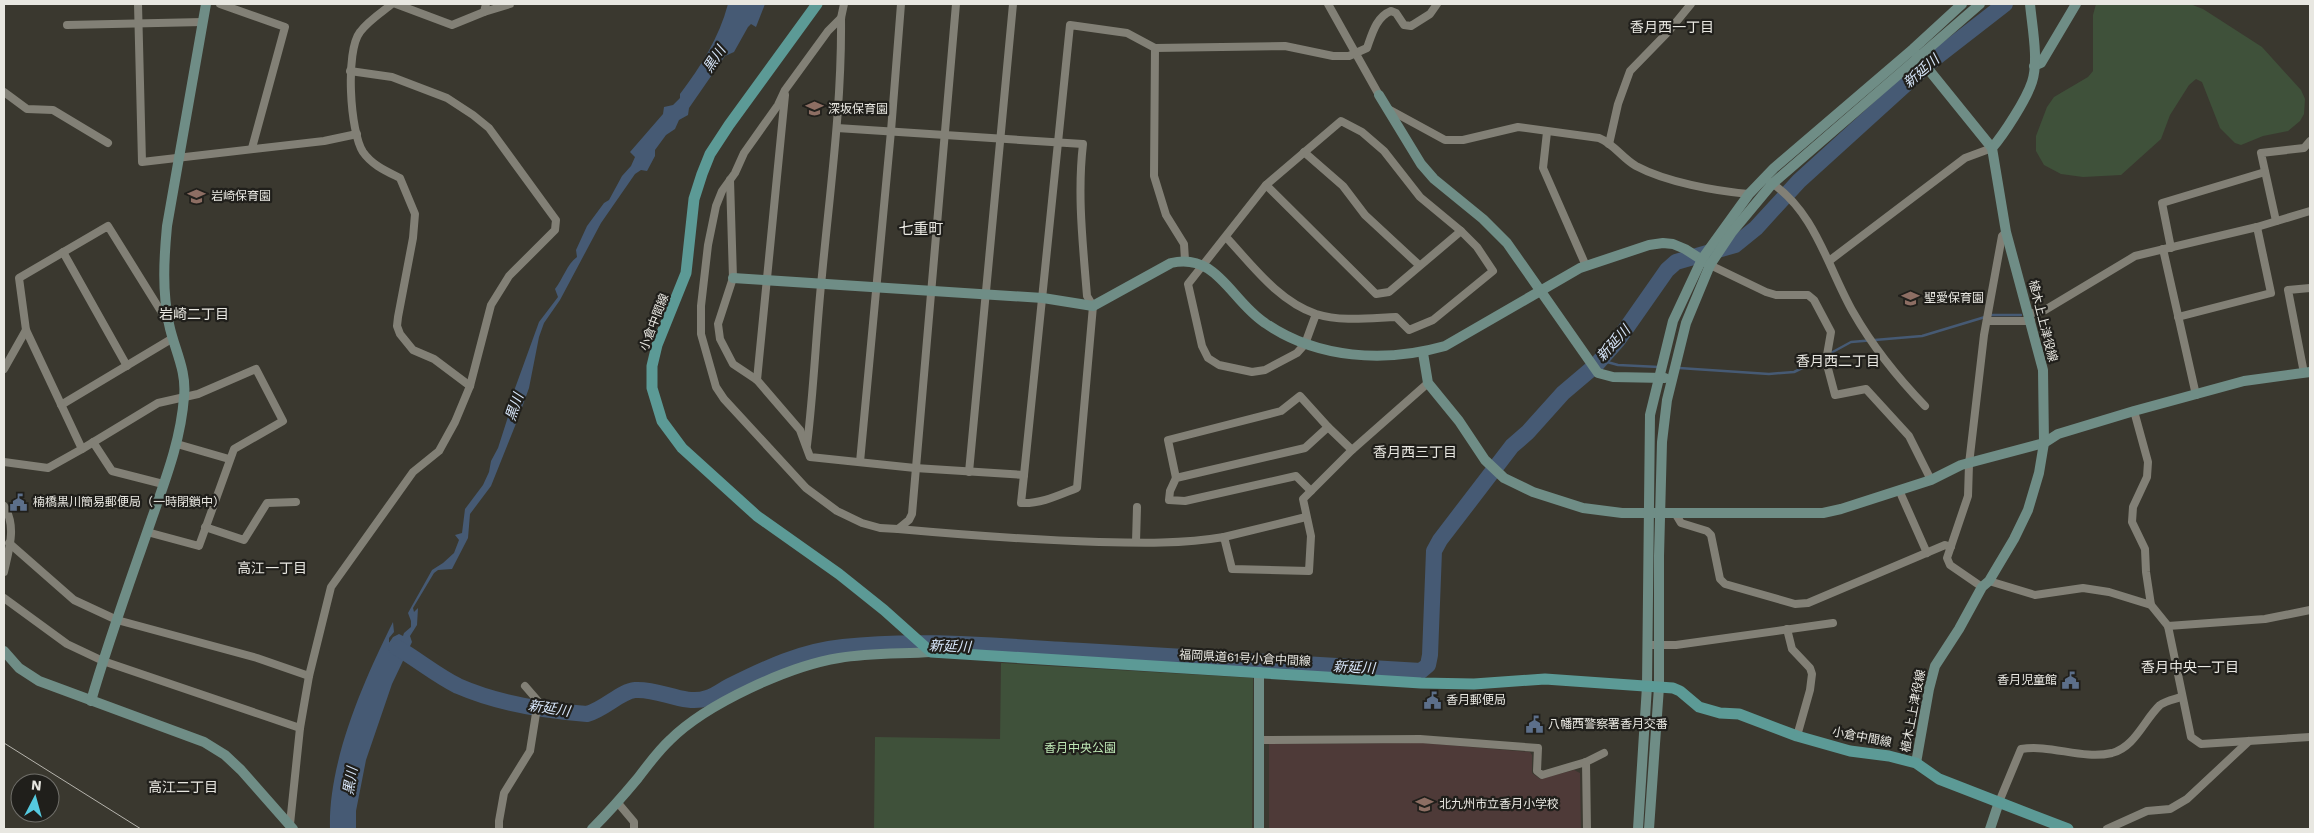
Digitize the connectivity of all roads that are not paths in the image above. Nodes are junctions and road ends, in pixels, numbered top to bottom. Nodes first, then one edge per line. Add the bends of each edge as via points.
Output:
1 (138, 4) edge
2 (206, 4) edge
3 (220, 4) edge
4 (394, 4) edge
5 (486, 4) edge
6 (510, 4) edge
7 (817, 4) edge
8 (844, 4) edge
9 (901, 4) edge
10 (956, 4) edge
11 (1013, 4) edge
12 (1328, 4) edge
13 (1437, 4) edge
14 (1691, 4) edge
15 (1962, 4) edge
16 (1980, 4) edge
17 (2030, 4) edge
18 (2076, 4) edge
19 (484, 12) junction
20 (841, 18) junction
21 (203, 22) junction
22 (138, 23) junction
23 (67, 25) dead end
24 (1155, 48) junction
25 (1913, 49) junction
26 (1919, 58) junction
27 (2034, 66) junction
28 (350, 71) junction
29 (785, 90) junction
30 (4, 92) edge
31 (1380, 95) joint
32 (1390, 110) junction
33 (837, 128) junction
34 (891, 131) junction
35 (1547, 132) junction
36 (357, 134) junction
37 (945, 135) junction
38 (1000, 139) junction
39 (2310, 141) edge
40 (1057, 142) junction
41 (108, 143) dead end
42 (1609, 144) junction
43 (252, 148) junction
44 (1992, 148) junction
45 (1304, 152) junction
46 (180, 157) junction
47 (2265, 172) junction
48 (730, 180) junction
49 (1768, 181) junction
50 (1266, 185) junction
51 (1749, 194) junction
52 (2310, 211) edge
53 (2276, 221) junction
54 (2257, 227) junction
55 (1461, 231) junction
56 (2006, 232) junction
57 (1226, 237) junction
58 (2167, 248) junction
59 (63, 252) junction
60 (1185, 260) junction
61 (1829, 261) junction
62 (1706, 262) junction
63 (1205, 265) junction
64 (1419, 265) junction
65 (1586, 266) junction
66 (733, 278) junction
67 (767, 280) junction
68 (821, 283) junction
69 (877, 286) junction
70 (2310, 288) edge
71 (931, 290) junction
72 (1540, 290) junction
73 (985, 294) junction
74 (1043, 298) junction
75 (1093, 306) junction
76 (1316, 314) junction
77 (2030, 317) junction
78 (2178, 317) junction
79 (1987, 321) junction
80 (169, 325) junction
81 (26, 330) junction
82 (173, 338) junction
83 (1304, 344) junction
84 (1423, 352) junction
85 (127, 366) junction
86 (4, 370) edge
87 (2307, 372) edge
88 (1658, 378) junction
89 (1672, 378) junction
90 (757, 380) junction
91 (1428, 382) junction
92 (470, 386) junction
93 (2196, 395) junction
94 (184, 397) junction
95 (61, 405) junction
96 (1925, 406) dead end
97 (2134, 411) junction
98 (1328, 427) junction
99 (93, 442) junction
100 (2044, 443) junction
101 (177, 444) junction
102 (807, 445) junction
103 (82, 449) junction
104 (1352, 450) junction
105 (229, 459) junction
106 (4, 462) edge
107 (860, 462) junction
108 (1968, 464) junction
109 (915, 468) junction
110 (969, 472) junction
111 (1024, 475) junction
112 (1176, 478) junction
113 (1931, 480) junction
114 (163, 484) junction
115 (1900, 490) junction
116 (1311, 491) junction
117 (296, 502) dead end
118 (4, 506) edge
119 (1137, 507) dead end
120 (1648, 513) junction
121 (1660, 513) junction
122 (1675, 513) junction
123 (1306, 517) junction
124 (4, 526) edge
125 (205, 527) junction
126 (12, 528) junction
127 (898, 529) junction
128 (147, 532) junction
129 (1224, 537) junction
130 (1136, 542) junction
131 (9, 543) junction
132 (1951, 547) junction
133 (1927, 553) junction
134 (4, 572) edge
135 (1985, 584) junction
136 (4, 598) edge
137 (2151, 605) junction
138 (2310, 610) edge
139 (117, 620) junction
140 (1833, 623) dead end
141 (2168, 626) junction
142 (1787, 629) junction
143 (1648, 645) junction
144 (1660, 645) junction
145 (4, 651) edge
146 (931, 652) junction
147 (103, 661) junction
148 (1259, 672) junction
149 (309, 676) junction
150 (525, 686) dead end
151 (1647, 686) junction
152 (1659, 687) junction
153 (2181, 697) junction
154 (91, 701) junction
155 (300, 728) junction
156 (1797, 736) junction
157 (2310, 737) edge
158 (1259, 740) junction
159 (2249, 741) junction
160 (1604, 754) dead end
161 (1586, 762) junction
162 (1916, 763) junction
163 (1999, 802) junction
164 (618, 803) junction
165 (292, 827) edge
166 (499, 829) edge
167 (592, 829) edge
168 (634, 829) edge
169 (1258, 829) edge
170 (1587, 829) edge
171 (1638, 829) edge
172 (1650, 829) edge
173 (1990, 829) edge
174 (2068, 829) edge
175 (2107, 829) edge

1 - 22 street
2 - 21 street
3 - 43 street via 285,27
4 - 19 street via 452,25
4 - 28 street via 359,32
5 - 19 street
6 - 19 street
7 - 146 main road, 小倉中間線 via 710,154 694,199 686,273 657,345 652,366 652,388 662,421 682,448 757,516 839,574
8 - 20 street
9 - 34 street
10 - 37 street
11 - 38 street
12 - 31 street
13 - 24 street via 1430,14 1411,26 1404,25 1396,13 1385,14 1374,27 1367,48 1349,56 1285,46
14 - 42 street via 1630,71
15 - 25 street
16 - 26 street
17 - 27 street
18 - 27 street via 2041,63
20 - 29 street
20 - 33 street
21 - 22 street
21 - 46 street
22 - 23 street
22 - 46 street via 142,162
24 - 40 street via 1127,33 1070,25
24 - 60 street via 1154,176 1166,215 1184,244
25 - 26 street
25 - 49 street via 1806,139
26 - 44 street
26 - 49 street
27 - 44 street via 2028,90
28 - 36 street
28 - 92 street via 392,77 447,98 473,116 489,128 556,220 555,230 509,276 491,305
29 - 48 street
29 - 67 street
30 - 41 street via 27,109 53,110
31 - 32 street
32 - 35 street via 1444,140 1463,140 1518,127
32 - 72 street via 1421,164 1507,243
33 - 34 street
33 - 68 street
34 - 37 street
34 - 69 street
35 - 42 street via 1599,138
35 - 65 street via 1543,168
36 - 43 street via 324,141
36 - 92 street via 362,151 377,167 400,178 415,214 398,317 400,334 413,350 434,359
37 - 38 street
37 - 71 street
38 - 40 street
38 - 73 street
39 - 47 street via 2304,148 2261,153
40 - 74 street
40 - 75 street via 1083,144 1081,221 1087,296
42 - 51 street via 1634,165 1647,171 1716,191
43 - 46 street
44 - 56 street, 植木上上津役線
44 - 61 street via 1965,158
45 - 50 street
45 - 55 street via 1341,121 1362,132 1384,151 1420,197
45 - 64 street via 1343,186 1365,215
46 - 80 street via 164,260
47 - 53 street
47 - 58 street via 2162,202
48 - 66 street
48 - 127 street via 716,206 701,306 701,334 716,387 806,488 823,502 862,523
49 - 51 street
49 - 61 street via 1792,199
49 - 62 street
50 - 57 street
50 - 64 street via 1376,294 1389,292
51 - 62 street
52 - 53 street
53 - 54 street
54 - 58 street
54 - 78 street via 2271,293
55 - 64 street
55 - 76 street via 1493,271 1433,320 1410,330 1396,318 1356,319
56 - 77 street, 植木上上津役線
56 - 79 street via 2002,236
57 - 63 street
57 - 76 street via 1276,291
58 - 77 street via 2135,256
58 - 78 street
59 - 80 street via 108,226
59 - 81 street via 19,278
59 - 85 street
60 - 63 street
60 - 75 street via 1171,263
61 - 96 street via 1872,345
62 - 65 street via 1685,249 1663,243
62 - 88 street via 1673,321
62 - 89 street
62 - 113 street via 1766,292 1808,295 1814,300 1831,332 1826,361 1835,395 1866,389 1910,436
63 - 83 street via 1250,312 1282,334
63 - 83 street via 1188,284 1202,346 1208,358 1219,365 1252,372 1265,370 1297,353
65 - 72 street
66 - 67 street
66 - 90 street via 718,324 720,339 733,364
67 - 68 street
67 - 90 street
68 - 69 street
68 - 102 street
69 - 71 street
69 - 107 street
70 - 87 street via 2288,290
71 - 73 street
71 - 109 street
72 - 84 street via 1445,346
72 - 88 street via 1598,374
73 - 74 street
73 - 110 street
74 - 75 street
74 - 111 street
75 - 111 street via 1077,488 1050,498 1021,503
76 - 83 street
77 - 79 street
77 - 100 street, 植木上上津役線 via 2043,370
78 - 93 street
79 - 108 street
80 - 82 street
81 - 86 street
81 - 95 street
82 - 85 street
82 - 94 street via 185,380
83 - 84 street via 1349,354 1389,356
84 - 91 street
85 - 95 street
87 - 93 street via 2244,381
88 - 89 street
88 - 120 street via 1650,415
89 - 121 street via 1662,442
90 - 102 street via 800,430
91 - 104 street
91 - 120 street via 1485,460 1504,478 1533,492 1583,508
92 - 149 street via 439,451 413,472 331,586
93 - 97 street
94 - 99 street via 158,403
94 - 101 street
94 - 105 street via 256,369 283,421 234,448
95 - 103 street
97 - 100 street via 2058,434
97 - 137 street via 2148,462 2147,477 2133,507 2132,522 2145,550
98 - 104 street
98 - 112 street via 1305,448
98 - 112 street via 1300,396 1281,411 1168,440
99 - 103 street
99 - 114 street via 112,471
100 - 108 street
100 - 135 street, 植木上上津役線 via 2028,510
101 - 105 street
101 - 114 street
102 - 107 street via 810,456
103 - 106 street via 48,468
104 - 116 street
105 - 125 street
107 - 109 street
108 - 113 street
108 - 132 street via 1968,496
109 - 110 street
109 - 127 street via 912,514 910,520
110 - 111 street
112 - 116 street via 1169,500 1185,501 1296,476
113 - 115 street
114 - 128 street
115 - 122 street via 1824,512
115 - 133 street
116 - 123 street via 1304,499
117 - 125 street via 267,503 244,540
118 - 126 street
119 - 130 street
120 - 121 street
120 - 143 street
121 - 122 street
121 - 144 street
122 - 133 street via 1681,523 1711,535 1720,579 1725,584 1795,604 1808,603
123 - 129 street
123 - 129 street via 1311,536 1309,571 1232,568
124 - 126 street
125 - 128 street via 199,546
126 - 131 street
127 - 130 street via 990,537
128 - 139 street
129 - 130 street via 1193,542
131 - 134 street
131 - 139 street via 74,600
132 - 133 street via 1945,545
132 - 135 street via 1950,565
135 - 137 street via 2035,595 2083,588
135 - 162 street, 植木上上津役線 via 1935,666
136 - 147 street via 67,644
137 - 141 street
138 - 141 street via 2265,619
139 - 147 street
139 - 149 street via 257,658
140 - 142 street
141 - 153 street
142 - 144 street
142 - 156 street via 1792,649 1812,674
143 - 144 street
143 - 151 street
144 - 152 street
145 - 154 street via 19,668 39,681
146 - 148 main road, 福岡県道61号小倉中間線
146 - 164 street via 865,655 820,662 727,700 698,716 668,741
147 - 154 street
147 - 155 street
148 - 151 main road, 福岡県道61号小倉中間線 via 1445,684 1545,679
148 - 158 street
149 - 155 street
150 - 166 street via 538,701 530,751 504,793
151 - 152 main road, 小倉中間線
151 - 171 street
152 - 156 main road, 小倉中間線 via 1680,691 1699,707 1739,714
152 - 172 street
153 - 159 street via 2191,738 2202,744
153 - 163 street via 2161,704 2128,745 2113,753 2095,755 2037,746 2021,749
154 - 165 street via 204,742 225,755
155 - 165 street
156 - 162 main road, 小倉中間線 via 1850,751
157 - 159 street
158 - 161 street via 1420,739 1538,748 1537,771 1542,774
158 - 169 street
159 - 175 street via 2187,799 2170,809 2147,810
160 - 161 street
161 - 170 street
162 - 163 main road, 小倉中間線 via 1939,779
163 - 173 street
163 - 174 main road, 小倉中間線
164 - 167 street
164 - 168 street via 634,822

